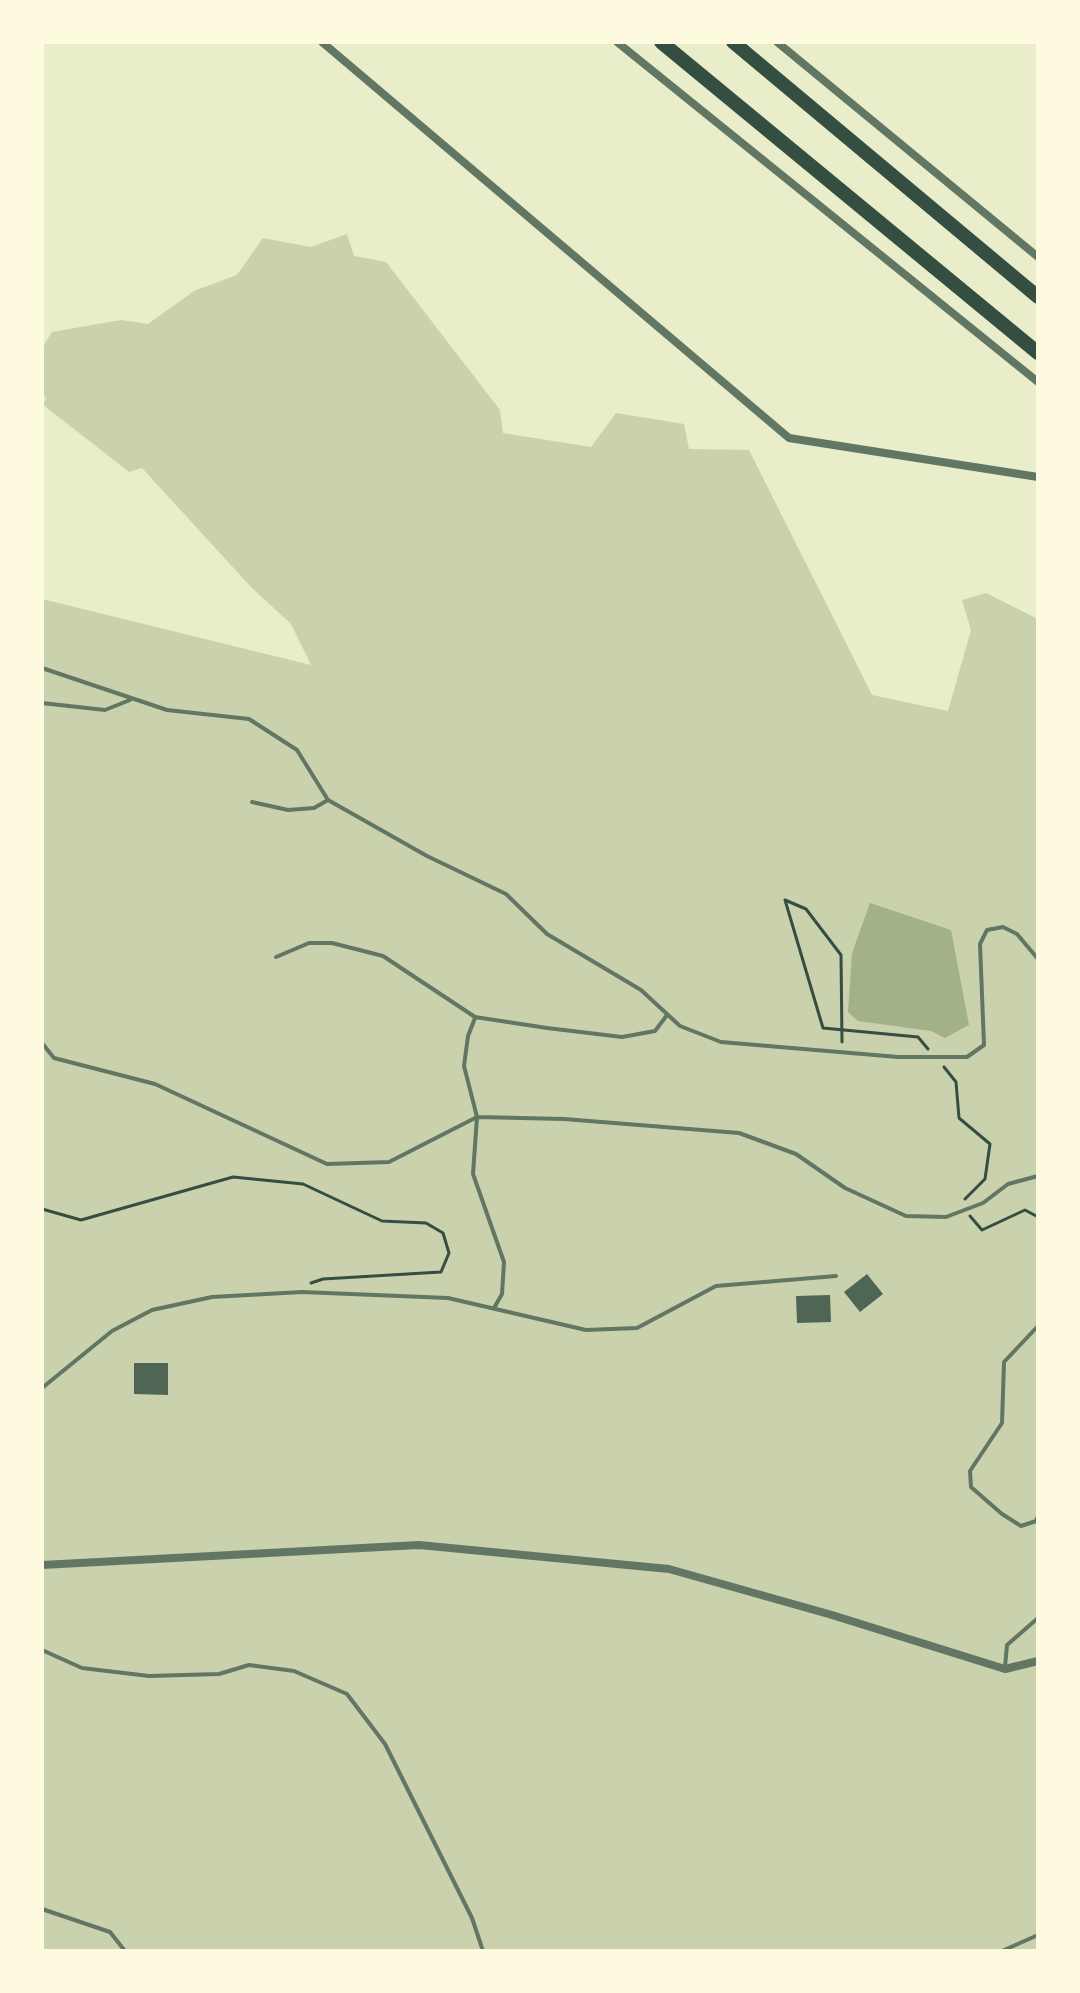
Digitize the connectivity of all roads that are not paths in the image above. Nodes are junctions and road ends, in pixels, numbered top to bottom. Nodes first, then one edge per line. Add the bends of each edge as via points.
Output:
1 (322, 42) edge
2 (617, 42) edge
3 (661, 42) edge
4 (733, 42) edge
5 (777, 42) edge
6 (1038, 257) edge
7 (1038, 297) edge
8 (1038, 353) edge
9 (1038, 382) edge
10 (1038, 477) edge
11 (42, 668) edge
12 (133, 699) junction
13 (42, 703) edge
14 (328, 800) junction
15 (252, 802) dead end
16 (276, 957) dead end
17 (1038, 959) edge
18 (668, 1014) junction
19 (475, 1017) junction
20 (42, 1043) edge
21 (477, 1117) junction
22 (1038, 1176) edge
23 (836, 1276) dead end
24 (494, 1308) junction
25 (1038, 1326) edge
26 (42, 1388) edge
27 (1038, 1516) edge
28 (42, 1565) edge
29 (1038, 1618) edge
30 (42, 1650) edge
31 (1038, 1661) edge
32 (1005, 1669) junction
33 (42, 1909) edge
34 (1038, 1935) edge
35 (125, 1951) edge
36 (483, 1951) edge
37 (1002, 1951) edge

1 - 10 street via 789,438
2 - 9 street
3 - 8 main road
4 - 7 main road
5 - 6 street
11 - 12 lane
12 - 13 lane via 105,710
12 - 14 lane via 167,710 249,719 297,750
14 - 15 lane via 314,808 288,810
14 - 18 lane via 506,894 547,934 641,990
16 - 19 lane via 309,943 383,956
17 - 18 lane via 1017,934 1003,927 987,930 980,944 984,1045 967,1057 898,1057 721,1042 680,1026
18 - 19 lane via 655,1031 622,1037
19 - 21 lane via 464,1066
20 - 21 lane via 54,1058 155,1084 327,1164 389,1162
21 - 22 lane via 739,1133 796,1154 845,1188 906,1216 946,1217 983,1203 1008,1184
21 - 24 lane via 473,1174 504,1262 502,1294
23 - 24 lane via 716,1286 637,1328 586,1330
24 - 26 lane via 448,1298 302,1292 212,1297 152,1310 112,1331
25 - 27 lane via 1004,1362 1002,1423 970,1471 971,1487 1002,1514 1021,1526
28 - 32 street via 419,1545 669,1569
29 - 32 lane via 1007,1645
30 - 36 lane via 82,1668 149,1676 219,1674 249,1665 294,1671 347,1694 385,1744 472,1918
31 - 32 street
33 - 35 lane via 110,1932
34 - 37 lane

